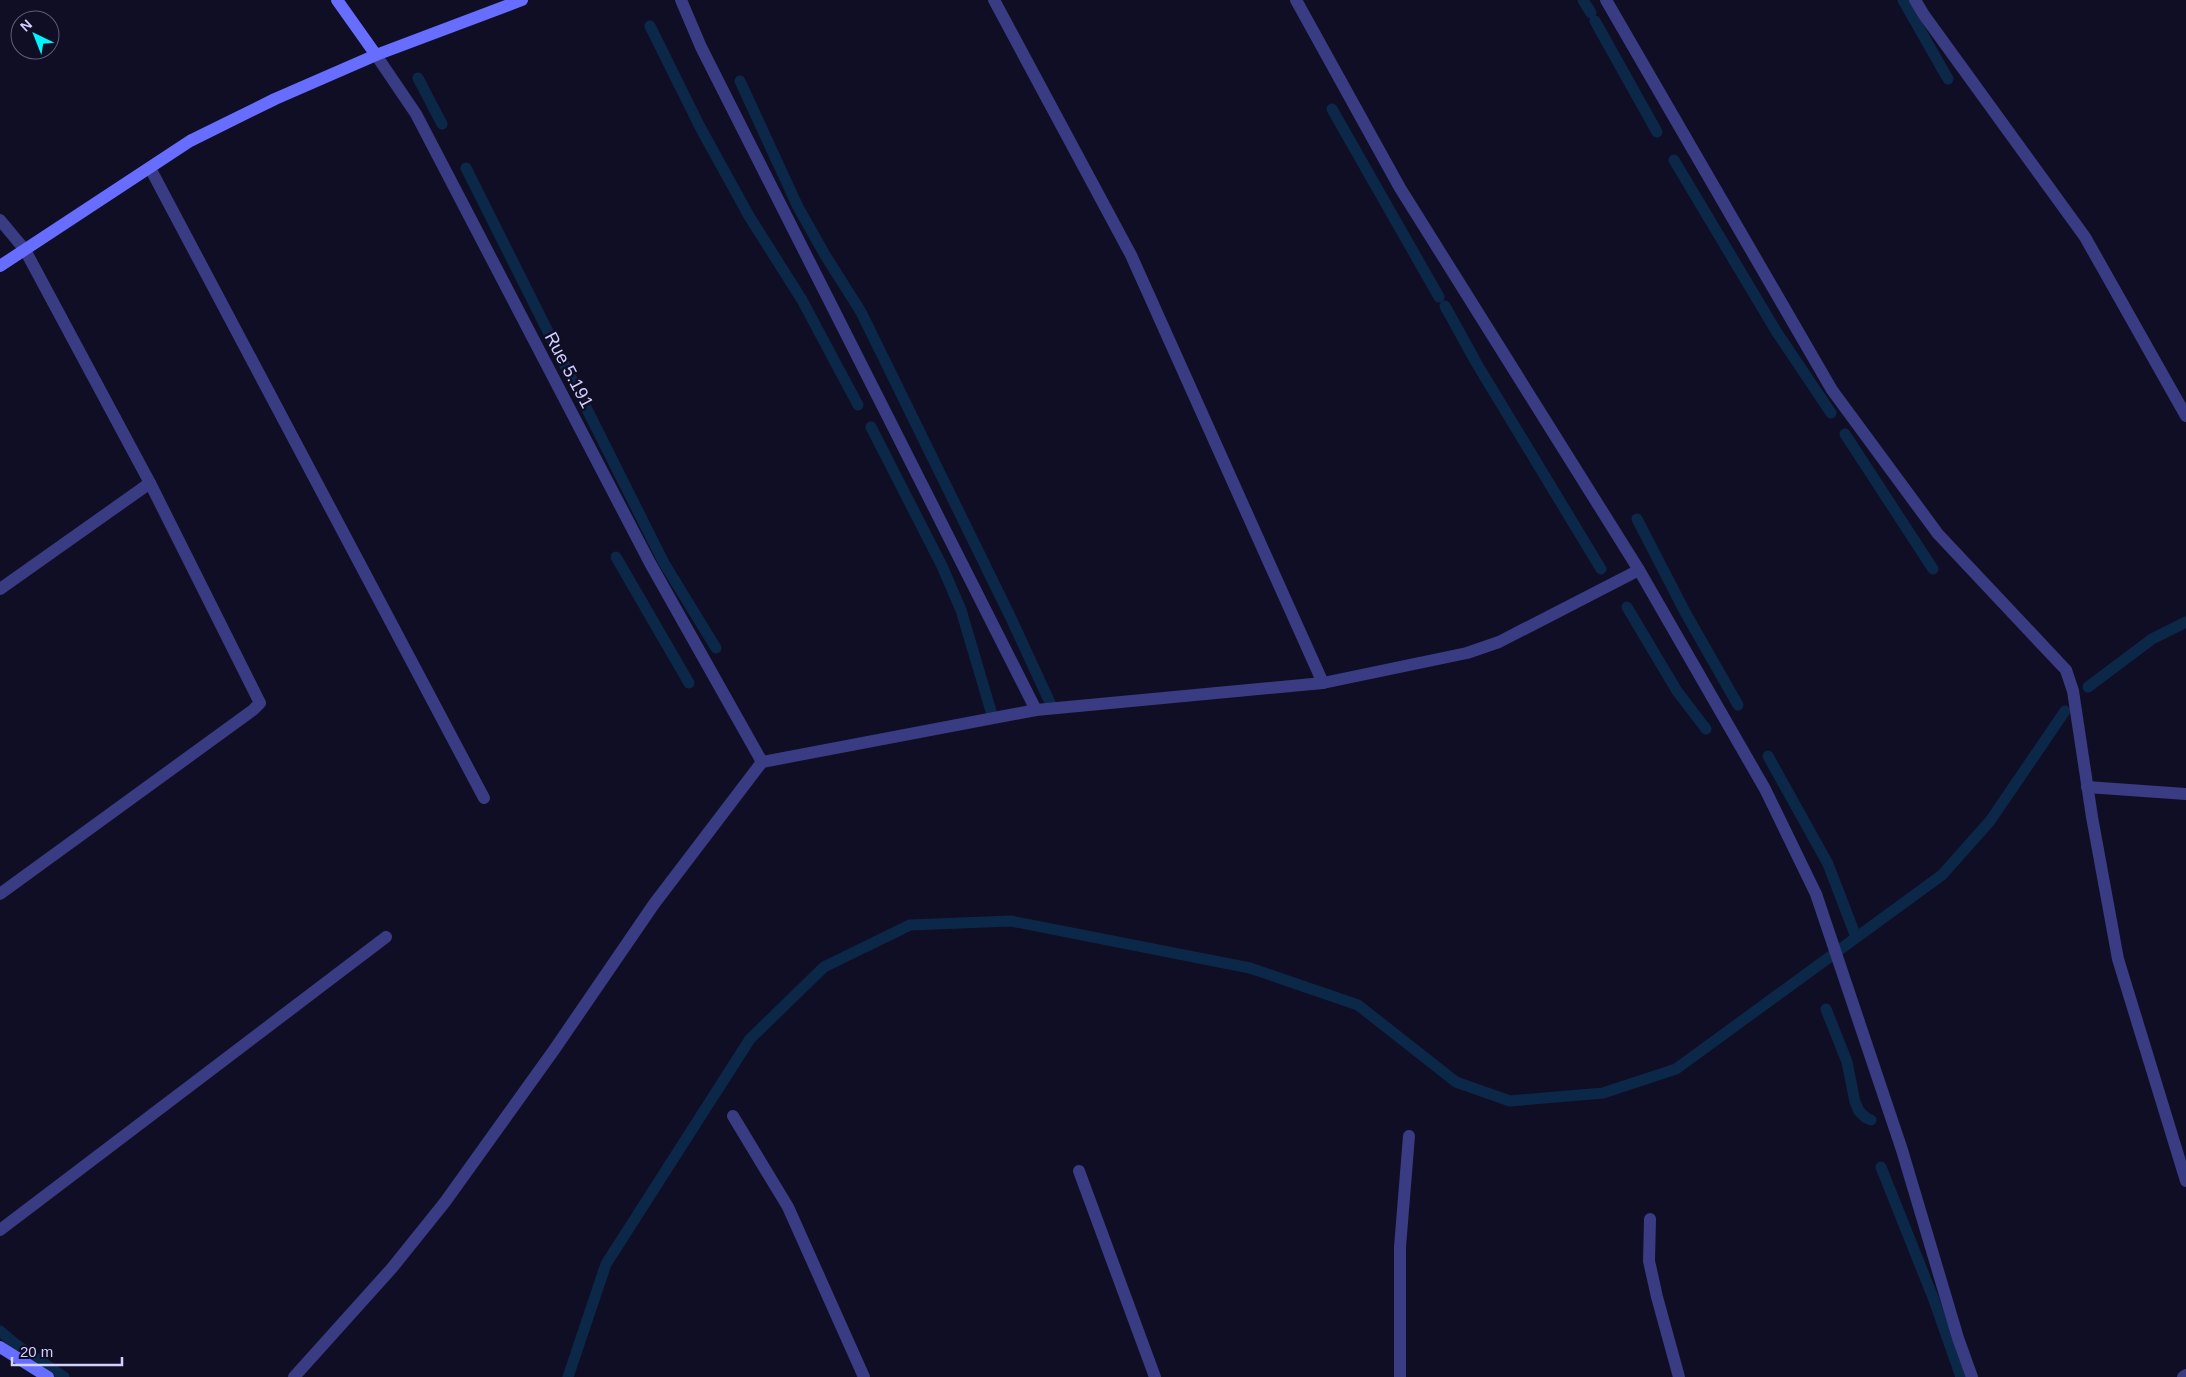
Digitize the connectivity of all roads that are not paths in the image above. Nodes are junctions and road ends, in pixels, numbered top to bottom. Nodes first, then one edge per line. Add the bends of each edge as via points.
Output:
1 (337, 0) edge
2 (522, 0) edge
3 (681, 0) edge
4 (994, 0) edge
5 (1296, 0) edge
6 (1606, 0) edge
7 (1915, 0) edge
8 (376, 55) junction
9 (150, 168) junction
10 (0, 220) edge
11 (25, 250) junction
12 (0, 266) edge
13 (2186, 416) edge
14 (150, 483) junction
15 (1639, 570) junction
16 (0, 589) edge
17 (1323, 683) junction
18 (1036, 710) junction
19 (762, 762) junction
20 (2087, 787) junction
21 (2186, 794) edge
22 (484, 798) dead end
23 (0, 894) edge
24 (386, 937) dead end
25 (733, 1116) dead end
26 (1409, 1136) dead end
27 (1079, 1171) dead end
28 (2186, 1181) edge
29 (1650, 1220) dead end
30 (0, 1230) edge
31 (0, 1346) edge
32 (48, 1377) edge
33 (294, 1377) edge
34 (864, 1377) edge
35 (1155, 1377) edge
36 (1400, 1377) edge
37 (1679, 1377) edge
38 (1972, 1377) edge

1 - 8 main road, Rue 5.191
2 - 8 main road
3 - 18 street via 701,47
4 - 17 street via 1130,255
5 - 15 street via 1400,188
6 - 20 street via 1832,390 1938,534 2066,670 2073,691
7 - 13 street via 2085,237
8 - 9 main road via 275,99 190,142
8 - 19 street, Rue 5.191 via 416,114 650,563
9 - 11 main road
9 - 22 street
10 - 11 street
11 - 12 main road
11 - 14 street
14 - 16 street
14 - 23 street via 260,703
15 - 17 street via 1499,642 1467,653
15 - 38 street via 1765,789 1816,894 1902,1150
17 - 18 street
18 - 19 street
19 - 33 street via 654,904 445,1202 392,1268
20 - 21 street
20 - 28 street via 2118,959
24 - 30 street
25 - 34 street via 788,1208
26 - 36 street via 1400,1247
27 - 35 street
29 - 37 street via 1649,1261
31 - 32 main road

